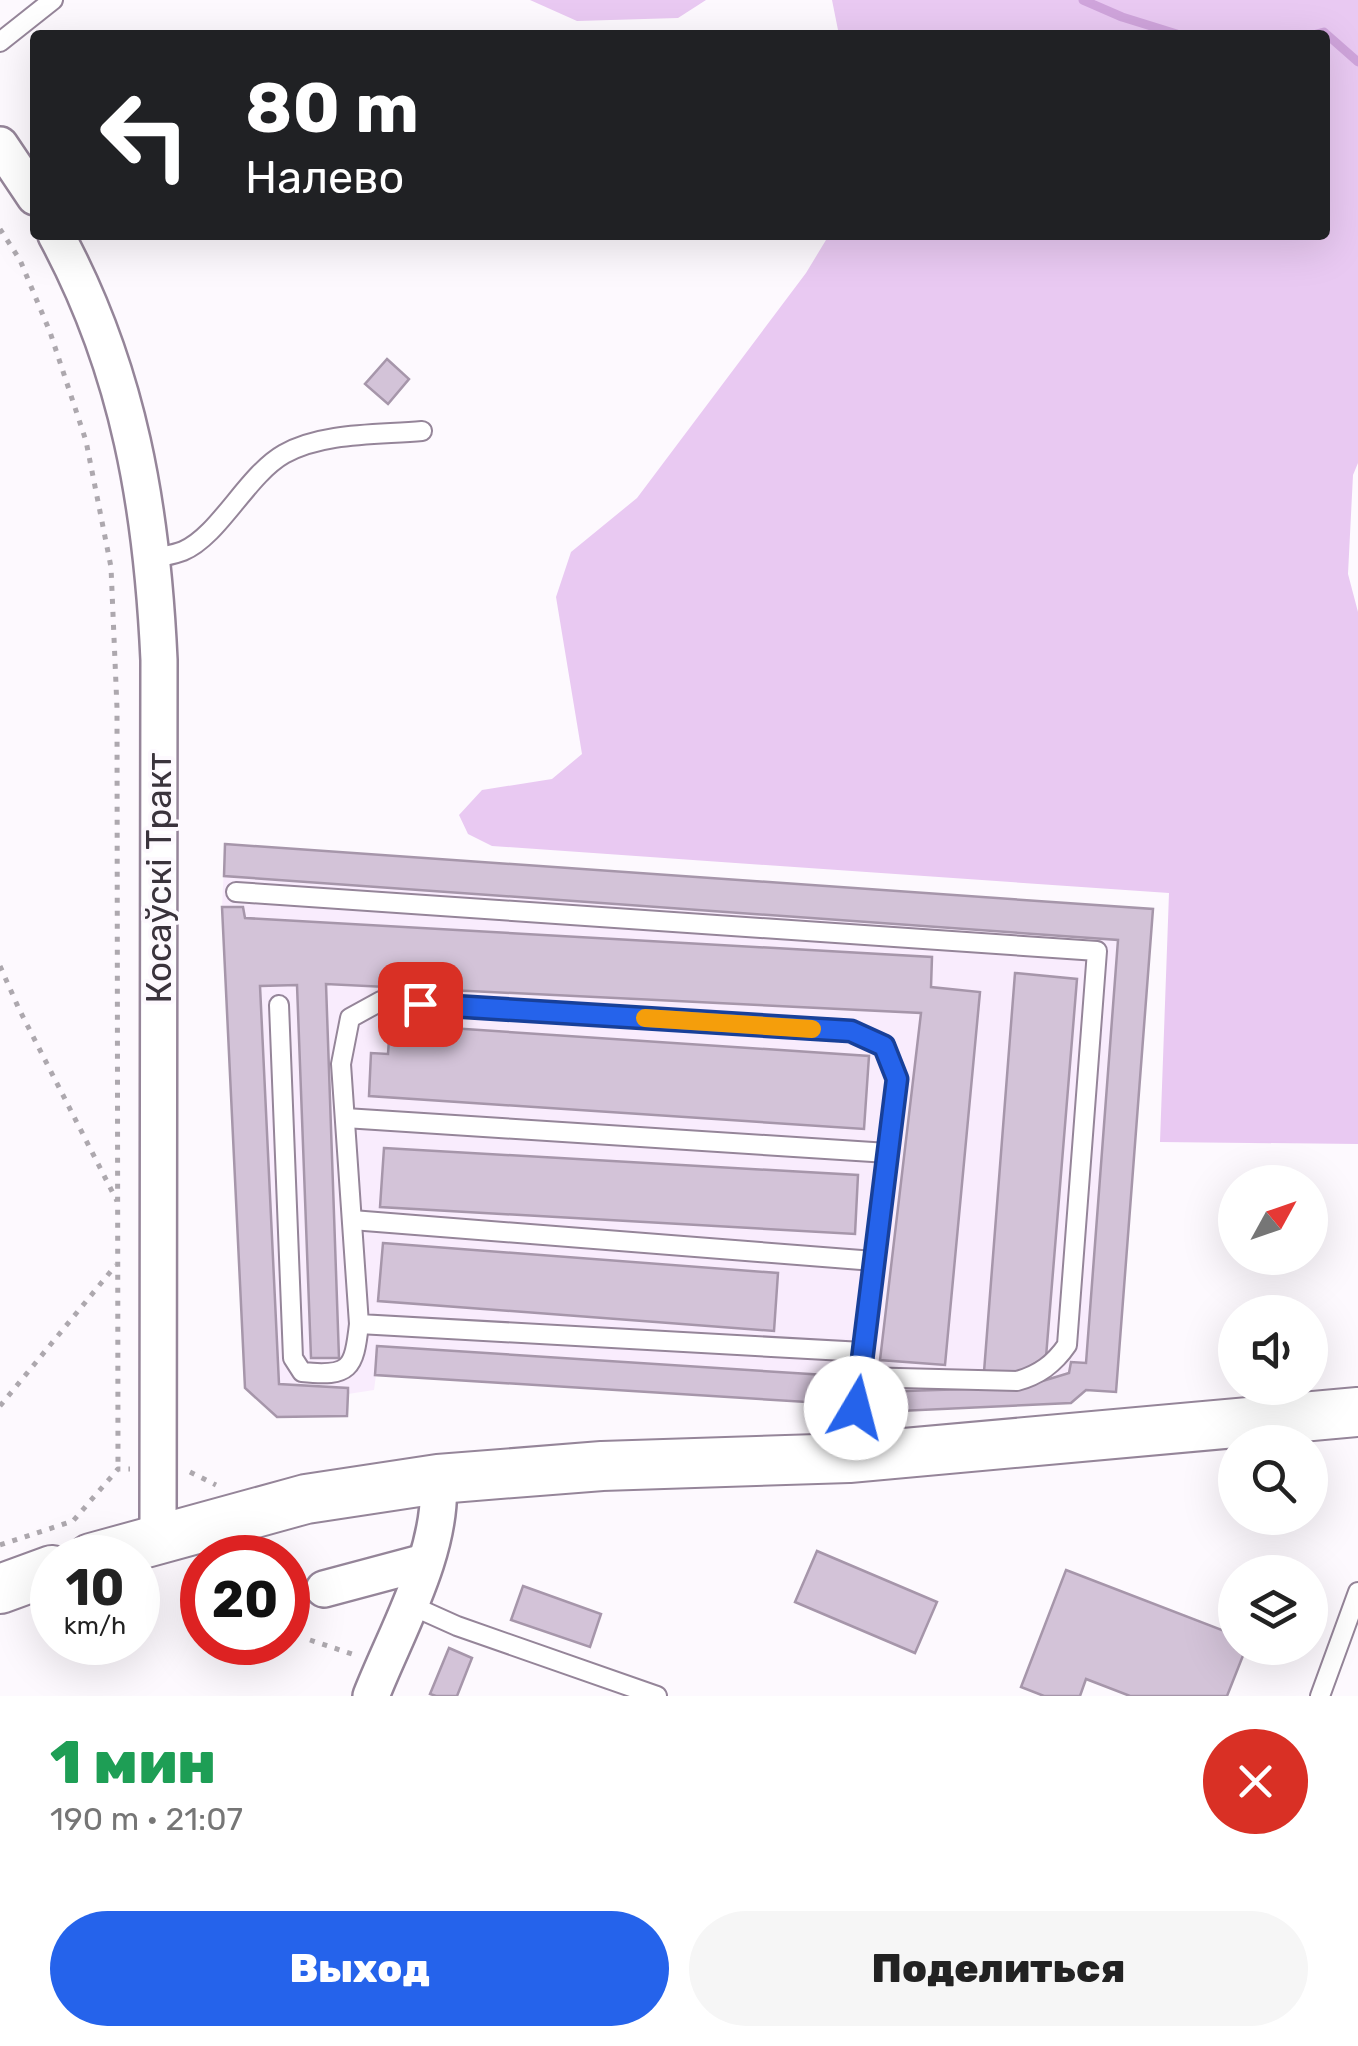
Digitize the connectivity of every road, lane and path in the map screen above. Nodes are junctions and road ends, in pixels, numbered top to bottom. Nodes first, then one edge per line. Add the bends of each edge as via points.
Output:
1 (53, 0) edge
2 (0, 42) edge
3 (0, 146) edge
4 (30, 190) edge
5 (0, 229) edge
6 (59, 240) edge
7 (422, 431) dead end
8 (152, 559) junction
9 (236, 892) dead end
10 (0, 966) edge
11 (279, 1005) dead end
12 (345, 1118) junction
13 (888, 1153) junction
14 (118, 1203) junction
15 (352, 1220) junction
16 (874, 1260) junction
17 (118, 1262) junction
18 (359, 1324) junction
19 (863, 1352) junction
20 (860, 1376) junction
21 (0, 1406) edge
22 (1358, 1412) edge
23 (848, 1458) junction
24 (118, 1469) dead end
25 (438, 1479) junction
26 (158, 1535) edge
27 (160, 1536) edge
28 (425, 1562) junction
29 (30, 1578) edge
30 (0, 1589) edge
31 (324, 1589) dead end
32 (1356, 1601) edge
33 (408, 1604) junction
34 (310, 1640) dead end
35 (378, 1680) edge
36 (656, 1696) edge
37 (1320, 1696) edge

1 - 2 lane
3 - 4 street
5 - 14 path via 50,332 86,442 111,567
6 - 8 street, Косаўскі Тракт via 87,292 116,379 139,465
7 - 8 lane via 321,442 284,454 194,544
8 - 26 street, Косаўскі Тракт via 159,660
9 - 20 lane via 1098,950 1066,1345 1036,1376 1016,1382
10 - 14 path
11 - 18 lane via 293,1358 302,1372 343,1371 355,1358
12 - 13 lane
12 - 13 lane via 341,1064 350,1018 381,1001 851,1031 884,1046 897,1079
12 - 15 lane
13 - 16 lane
14 - 17 path
15 - 16 lane
15 - 18 lane
16 - 19 lane
17 - 21 path
17 - 24 path
18 - 19 lane
19 - 20 lane
20 - 23 lane
22 - 23 main road
23 - 25 main road
25 - 27 main road via 306,1499
25 - 28 street via 440,1506
28 - 31 street
28 - 33 street
29 - 30 main road
32 - 37 lane
33 - 35 street
33 - 36 lane
34 - 35 path

